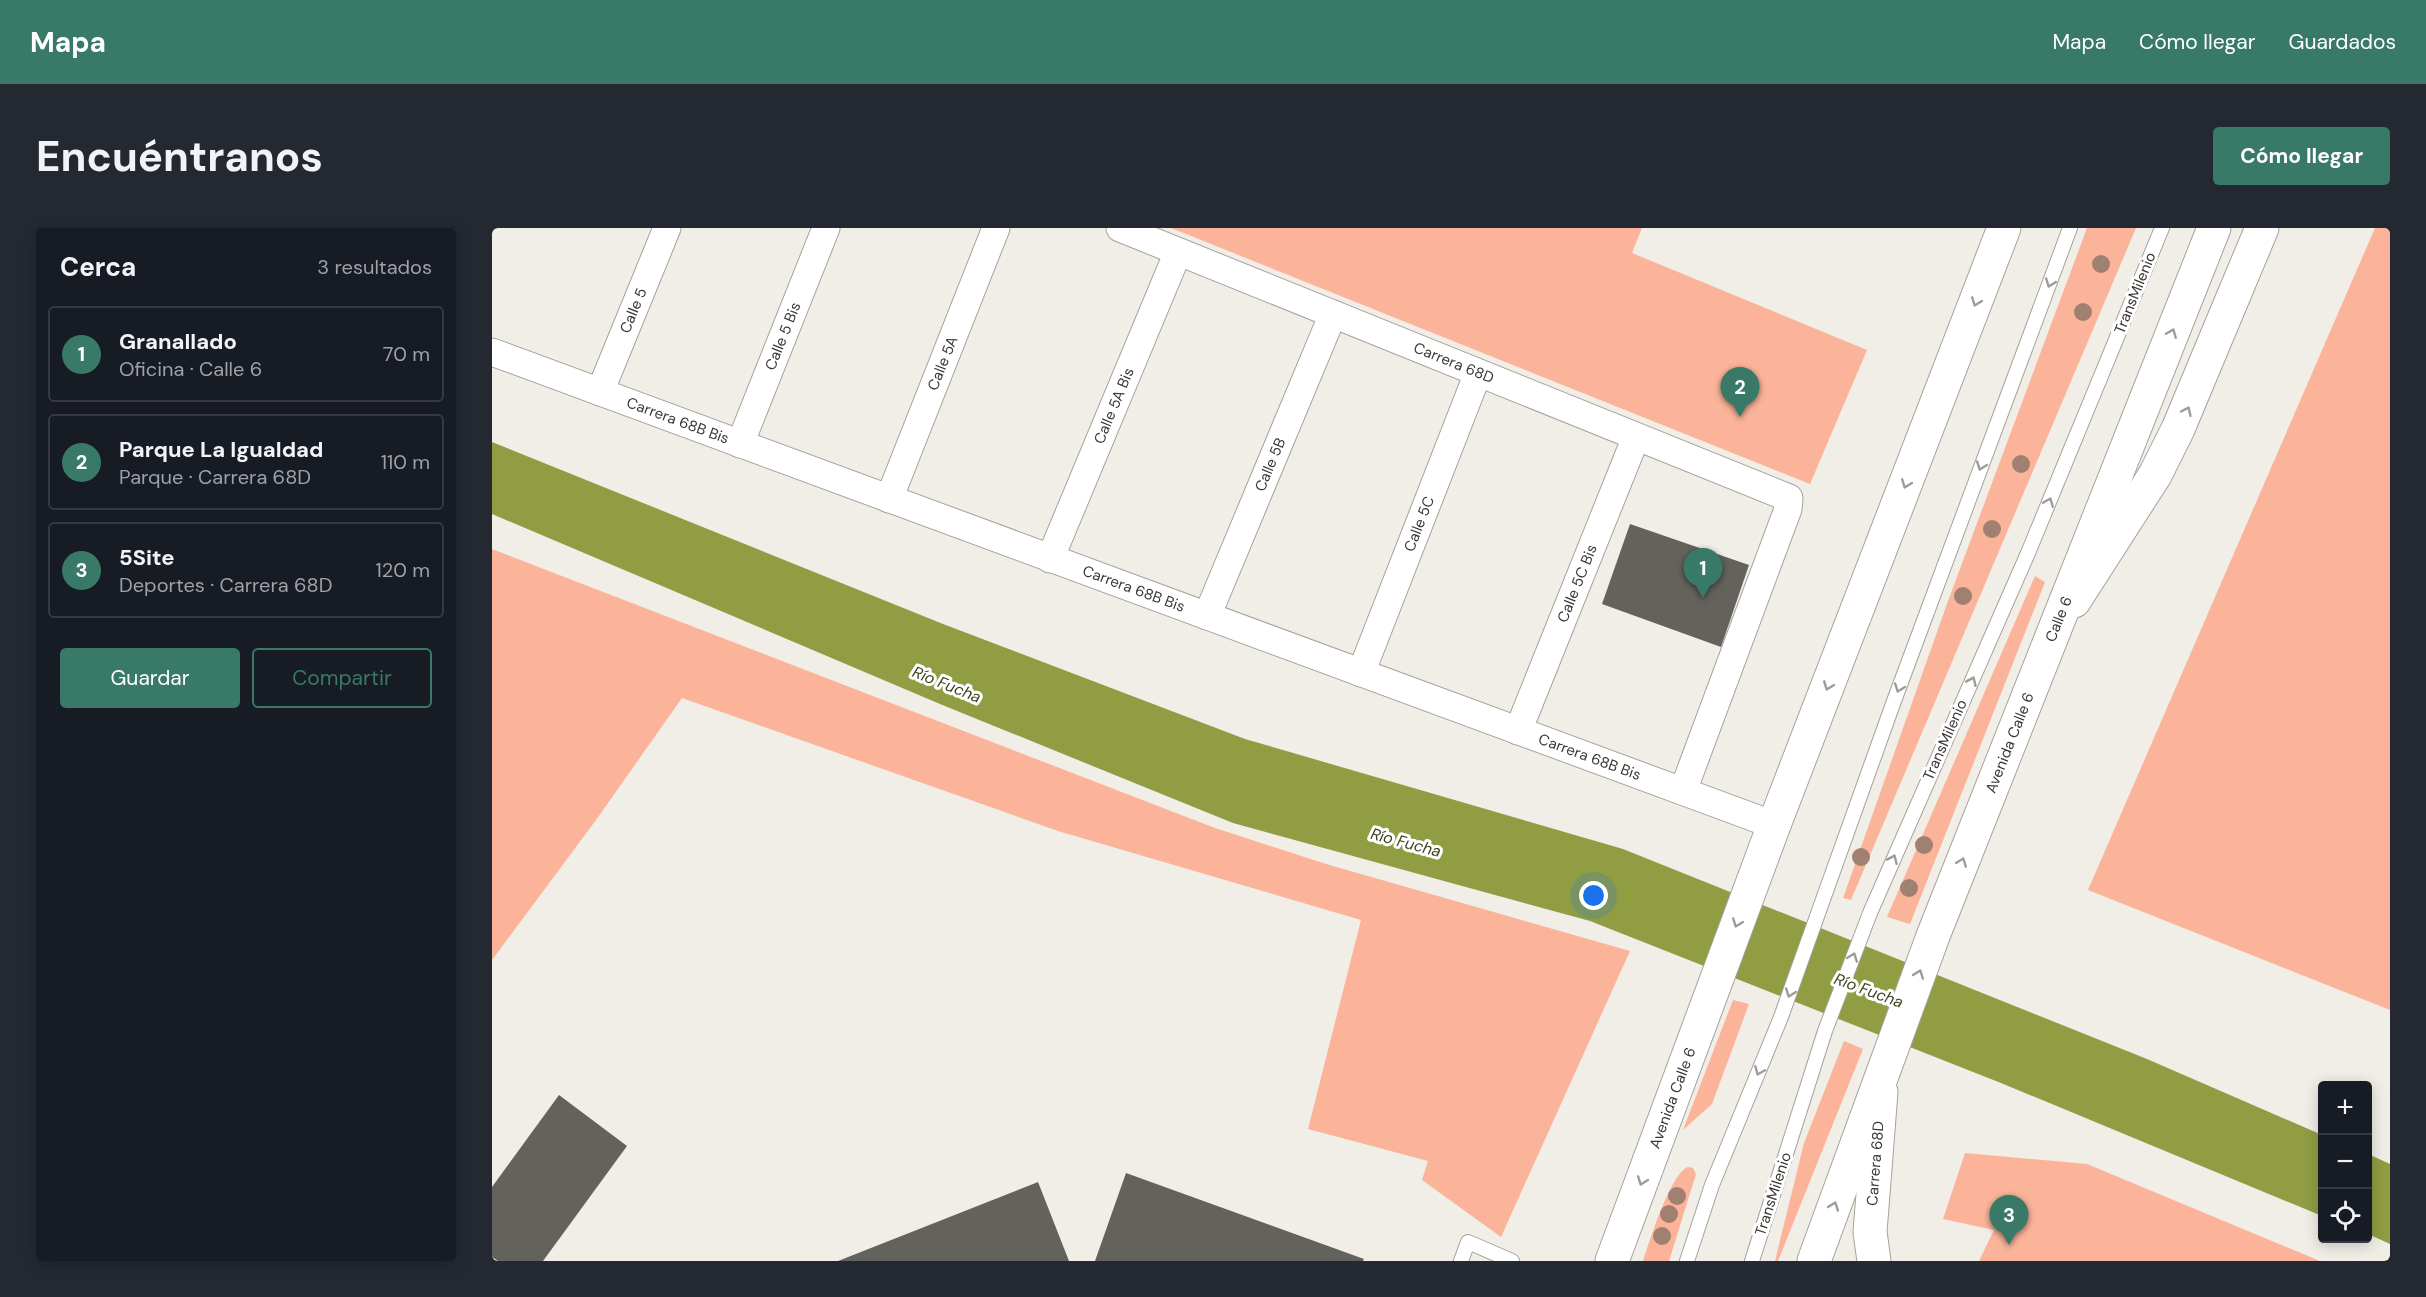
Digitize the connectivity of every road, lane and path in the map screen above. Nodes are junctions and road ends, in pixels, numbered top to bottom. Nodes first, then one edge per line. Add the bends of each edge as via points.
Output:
1 (667, 228) edge
2 (826, 228) edge
3 (996, 228) edge
4 (1120, 228) edge
5 (2004, 228) edge
6 (2070, 228) edge
7 (2162, 228) edge
8 (2214, 228) edge
9 (2241, 228) edge
10 (2262, 228) edge
11 (1178, 252) junction
12 (1333, 314) junction
13 (492, 352) edge
14 (1478, 373) junction
15 (600, 392) junction
16 (1636, 437) junction
17 (740, 444) junction
18 (889, 500) junction
19 (1050, 559) junction
20 (1207, 616) junction
21 (2048, 640) junction
22 (1361, 673) junction
23 (1518, 731) junction
24 (1683, 791) junction
25 (1774, 825) junction
26 (1883, 1068) junction
27 (1461, 1261) edge
28 (1512, 1261) edge
29 (1612, 1261) edge
30 (1687, 1261) edge
31 (1752, 1261) edge
32 (1814, 1261) edge
33 (1874, 1261) edge

1 - 15 street, Calle 5
2 - 17 street, Calle 5 Bis
3 - 18 street, Calle 5A
4 - 11 street, Carrera 68D
5 -> 25 main road, Avenida Calle 6
6 -> 30 lane via 1898,690 1782,1017 1712,1185
31 -> 7 lane, TransMilenio via 1825,1032 1870,913 2028,553
21 -> 8 main road, Avenida Calle 6
9 - 21 main road, Calle 6 via 2162,414
21 -> 10 main road, Calle 6 via 2155,475 2196,390
11 - 12 street, Carrera 68D
11 - 19 street, Calle 5A Bis
12 - 14 street, Carrera 68D
12 - 20 street, Calle 5B
13 - 15 street, Carrera 68B Bis
14 - 16 street, Carrera 68D
14 - 22 street, Calle 5C
15 - 17 street, Carrera 68B Bis
16 - 23 street, Calle 5C Bis
16 - 24 street, Carrera 68D via 1789,498
17 - 18 street, Carrera 68B Bis
18 - 19 street, Carrera 68B Bis
19 - 20 street, Carrera 68B Bis
20 - 22 street, Carrera 68B Bis
26 -> 21 main road, Avenida Calle 6
22 - 23 street, Carrera 68B Bis
23 - 24 street, Carrera 68B Bis
24 - 25 street, Carrera 68B Bis
25 -> 29 main road, Avenida Calle 6
32 -> 26 main road, Avenida Calle 6
26 - 33 main road, Carrera 68D via 1870,1232
27 - 28 lane via 1468,1242

